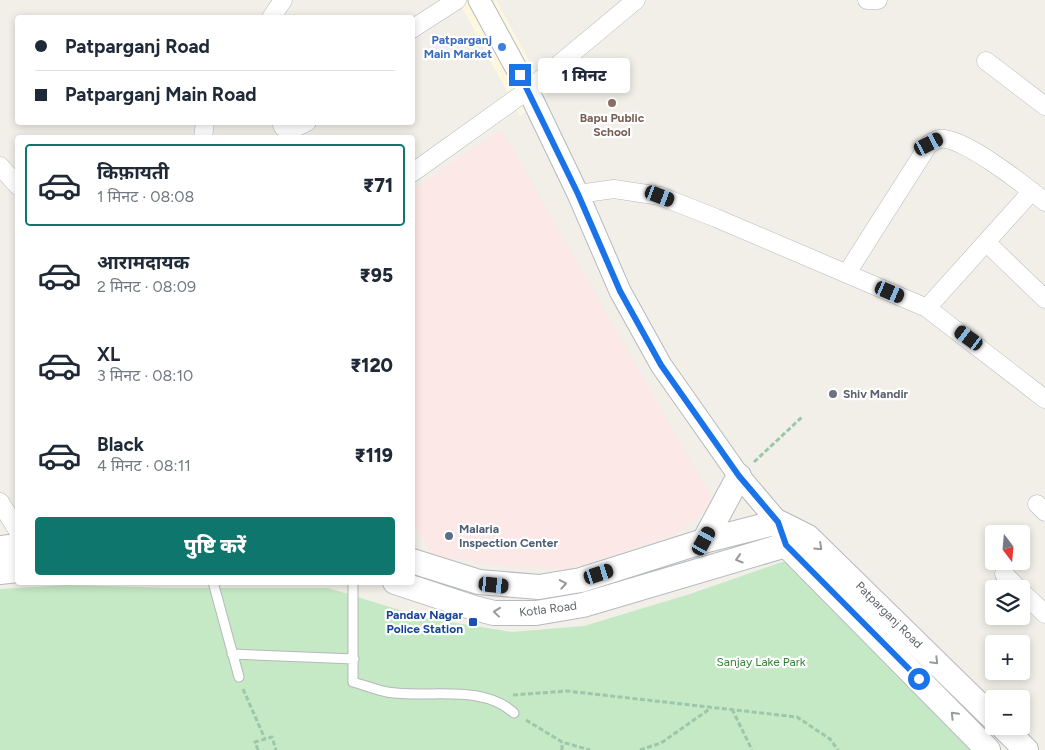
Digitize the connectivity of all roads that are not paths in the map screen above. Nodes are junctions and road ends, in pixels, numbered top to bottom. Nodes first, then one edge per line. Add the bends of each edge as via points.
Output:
1 (283, 0) edge
2 (457, 0) edge
3 (479, 0) edge
4 (636, 0) edge
5 (867, 0) edge
6 (878, 0) edge
7 (273, 15) edge
8 (415, 27) edge
9 (986, 60) dead end
10 (528, 90) junction
11 (1045, 106) edge
12 (282, 125) edge
13 (301, 125) edge
14 (0, 166) edge
15 (415, 171) edge
16 (15, 183) edge
17 (1032, 191) junction
18 (578, 194) junction
19 (1045, 202) edge
20 (986, 242) junction
21 (847, 274) junction
22 (1045, 299) edge
23 (927, 308) junction
24 (1045, 399) edge
25 (739, 476) junction
26 (0, 502) edge
27 (778, 522) junction
28 (15, 526) edge
29 (704, 541) junction
30 (786, 545) junction
31 (15, 546) edge
32 (0, 548) edge
33 (415, 563) edge
34 (15, 570) edge
35 (0, 572) edge
36 (1004, 574) dead end
37 (1010, 580) edge
38 (213, 585) edge
39 (353, 585) edge
40 (404, 585) edge
41 (1030, 600) edge
42 (1045, 614) edge
43 (232, 654) junction
44 (354, 659) junction
45 (238, 677) road end
46 (985, 709) edge
47 (514, 713) road end
48 (1011, 735) edge
49 (988, 750) edge
50 (1026, 750) edge

1 - 7 street
2 - 8 street
3 - 10 street
4 - 10 street
5 - 6 street
9 - 11 street
10 - 15 street
10 - 18 street
12 - 13 street via 295,128
14 - 16 street
17 - 19 street
17 - 20 street
17 - 21 street via 999,166 955,141 940,139 929,144
18 - 21 street via 614,189 660,196
18 - 25 street via 620,291 661,365
20 - 22 street
20 - 23 street
21 - 23 street
23 - 24 street
25 - 27 street
25 - 29 main road
26 - 28 street
27 - 29 main road, Kotla Road
27 - 30 street
27 -> 46 main road, Patparganj Road via 808,536
33 -> 29 main road, Kotla Road via 479,582 539,587 581,580
30 -> 40 main road, Kotla Road via 583,605 536,613 474,608
49 -> 30 main road, Patparganj Road
31 - 32 main road
34 - 35 main road
36 - 37 street
38 - 43 lane
39 - 44 lane
41 - 42 street
43 - 44 lane
43 - 45 lane
44 - 47 lane via 353,682 387,692 488,697
48 - 50 main road

